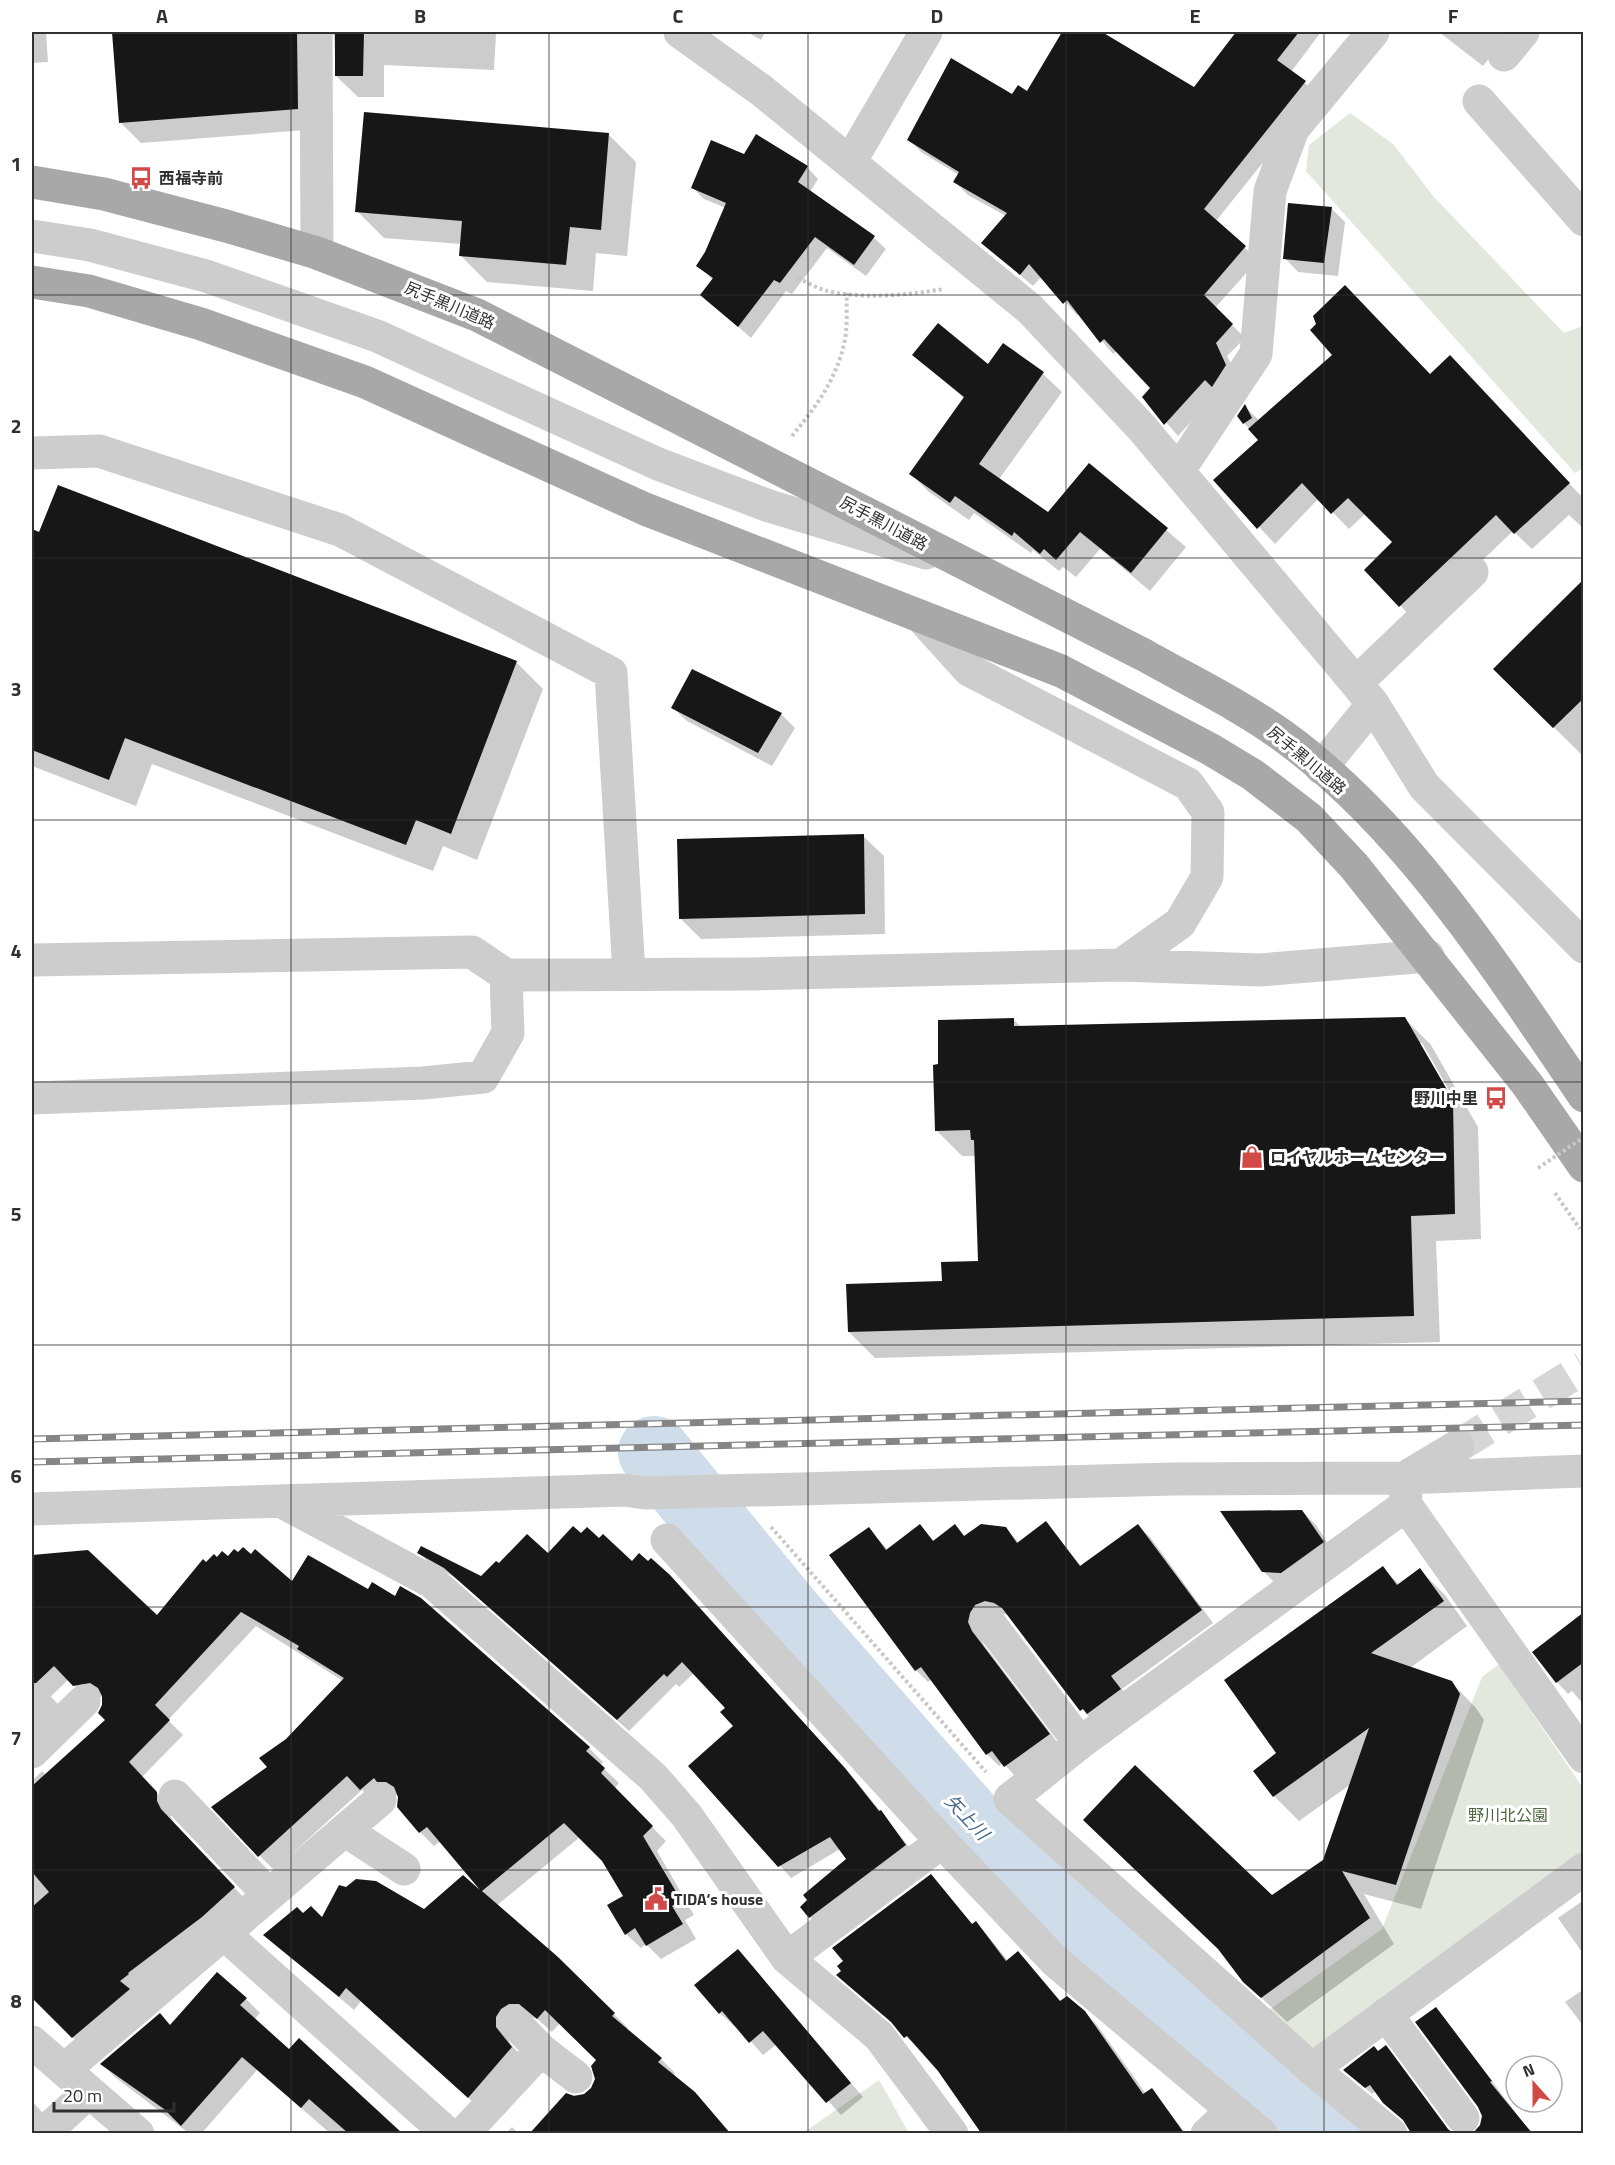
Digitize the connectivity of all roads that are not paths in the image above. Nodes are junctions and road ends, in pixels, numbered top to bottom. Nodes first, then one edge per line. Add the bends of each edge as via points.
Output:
1 (316, 32) edge
2 (680, 32) edge
3 (926, 32) edge
4 (1373, 32) edge
5 (1479, 102) dead end
6 (850, 162) junction
7 (32, 182) edge
8 (1584, 220) edge
9 (32, 236) edge
10 (316, 253) junction
11 (32, 282) edge
12 (32, 453) edge
13 (1179, 470) junction
14 (960, 564) junction
15 (1472, 572) dead end
16 (923, 619) junction
17 (1365, 693) junction
18 (1321, 768) junction
19 (1584, 947) edge
20 (1428, 956) junction
21 (32, 960) edge
22 (1121, 965) junction
23 (629, 973) junction
24 (506, 975) junction
25 (1584, 1096) edge
26 (32, 1098) edge
27 (1584, 1166) edge
28 (1458, 1446) tunnel mouth
29 (1584, 1471) edge
30 (1405, 1492) junction
31 (285, 1503) junction
32 (32, 1509) edge
33 (667, 1540) dead end
34 (987, 1620) dead end
35 (32, 1701) edge
36 (84, 1701) dead end
37 (57, 1727) junction
38 (1080, 1743) junction
39 (32, 1752) edge
40 (1584, 1757) edge
41 (175, 1796) dead end
42 (380, 1800) dead end
43 (346, 1831) junction
44 (942, 1842) junction
45 (404, 1869) dead end
46 (1584, 1869) edge
47 (269, 1895) junction
48 (223, 1933) junction
49 (787, 1958) junction
50 (1386, 2014) junction
51 (514, 2022) dead end
52 (32, 2042) edge
53 (541, 2050) junction
54 (1311, 2069) junction
55 (64, 2070) junction
56 (576, 2077) dead end
57 (88, 2092) junction
58 (1233, 2110) junction
59 (1463, 2118) dead end
60 (43, 2133) edge
61 (138, 2133) edge
62 (448, 2133) edge
63 (463, 2133) edge
64 (952, 2133) edge
65 (1207, 2133) edge
66 (1262, 2133) edge
67 (1391, 2133) edge

1 - 10 street
2 - 6 street via 761,90
3 - 6 street
4 - 13 street via 1293,129 1270,191 1256,354
5 - 8 street
6 - 13 street via 1030,309
7 - 10 main road, 尻手黒川道路 via 104,194
9 - 14 street via 90,245 206,276 377,336 669,468 769,506
10 - 14 main road, 尻手黒川道路 via 477,315
11 - 16 main road via 89,291 201,324 365,382 645,509
12 - 23 street via 99,451 340,530 611,673
13 - 17 street
14 - 18 main road, 尻手黒川道路 via 1146,656 1242,710 1283,736
15 - 17 street
16 - 20 main road via 1061,671 1253,775 1309,818
16 - 22 street via 969,670 1188,784 1208,812 1207,877 1180,923
17 - 18 street
17 - 19 street via 1424,786
18 - 25 main road, 尻手黒川道路 via 1411,854
20 - 22 street via 1260,970
20 - 27 main road via 1527,1084
21 - 24 street via 472,952
22 - 23 street
23 - 24 street
24 - 26 street via 508,1033 483,1077 423,1083
28 - 30 street
29 - 30 street
30 - 31 street via 1173,1479 645,1493 624,1490
30 - 38 street
30 - 40 street
31 - 32 street
31 - 49 street via 432,1582 652,1777 687,1816
33 - 44 street
34 - 38 street
35 - 37 street
36 - 37 street
37 - 39 street
38 - 54 street via 1010,1799
41 - 47 street
42 - 43 street
43 - 45 street
43 - 47 street
44 - 49 street
44 - 58 street via 1055,1961
46 - 50 street
47 - 48 street
48 - 55 street
48 - 62 street
49 - 64 street via 879,2036
50 - 54 street
50 - 59 street
51 - 53 street
52 - 55 street
53 - 56 street
53 - 63 street
54 - 67 street
55 - 57 street
57 - 60 street
57 - 61 street
58 - 65 street
58 - 66 street

